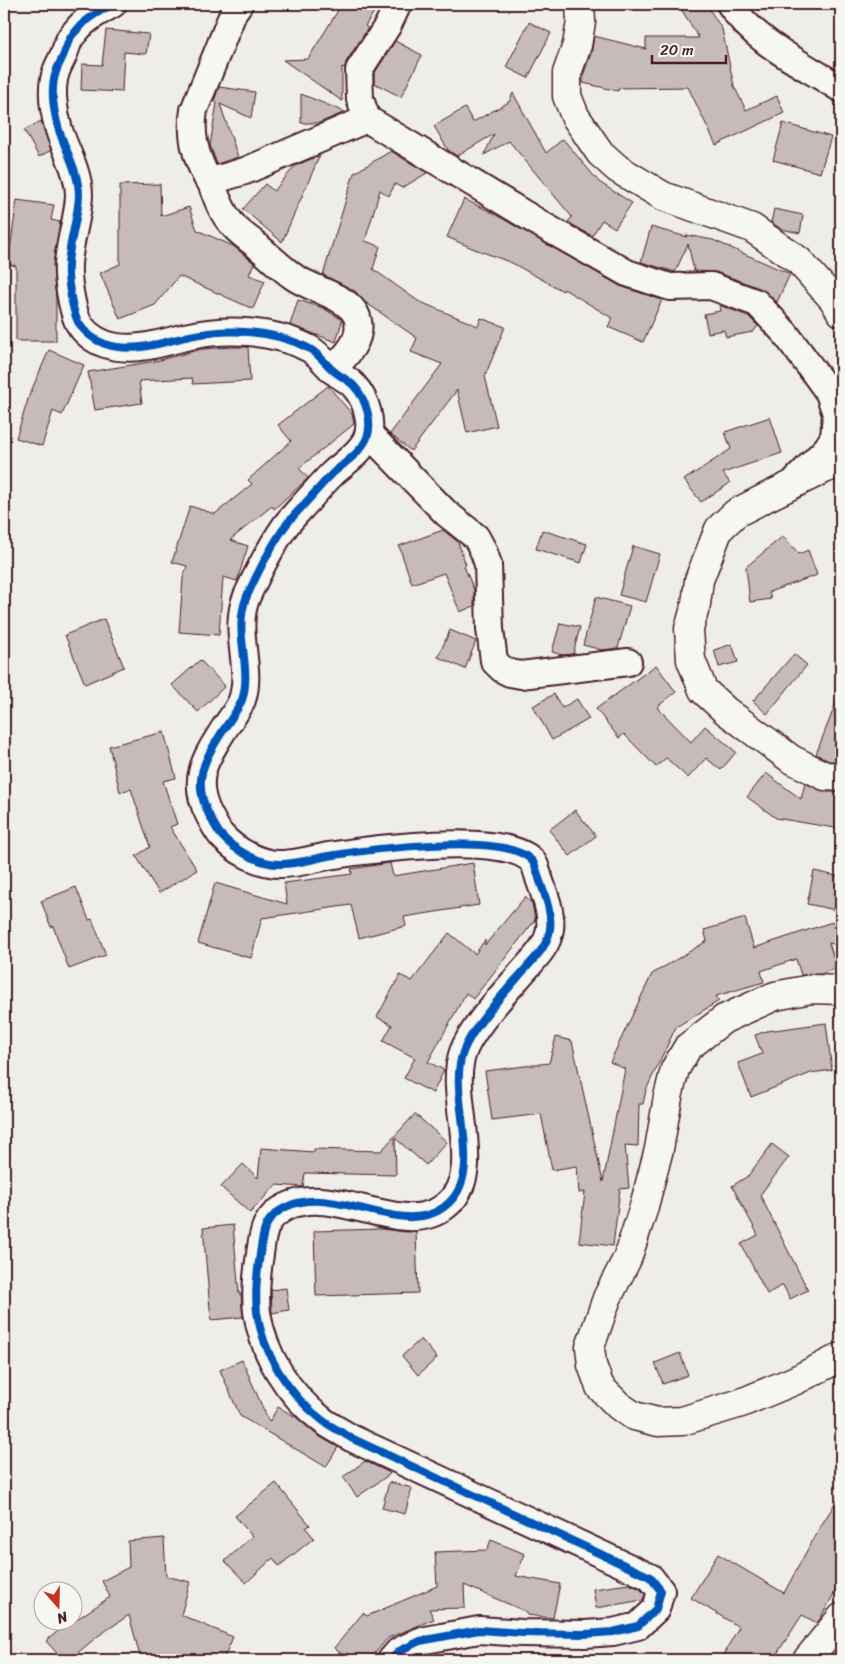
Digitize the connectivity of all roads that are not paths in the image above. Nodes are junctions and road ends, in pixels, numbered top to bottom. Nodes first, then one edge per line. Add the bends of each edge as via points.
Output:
1 (113, 4) edge
2 (239, 4) edge
3 (398, 4) edge
4 (580, 4) edge
5 (730, 4) edge
6 (841, 89) edge
7 (367, 119) junction
8 (210, 180) junction
9 (841, 312) edge
10 (332, 370) junction
11 (369, 434) junction
12 (841, 464) edge
13 (790, 485) junction
14 (628, 662) dead end
15 (841, 777) edge
16 (841, 990) edge
17 (841, 1357) edge
18 (841, 1618) edge
19 (391, 1660) edge
20 (807, 1660) edge

1 - 10 street via 78,28 67,43 64,58 56,72 53,102 79,192 67,269 78,322 92,337 109,346 123,347 144,347 215,333 251,332 288,340 315,352
2 - 8 street via 194,110 194,146
3 - 7 street via 359,70 360,99
4 - 9 street via 581,22 567,73 567,96 575,116 600,153 618,169 663,196 752,228 799,261 834,299
5 - 6 street via 738,16 782,53
7 - 8 street via 245,172
7 - 13 street via 627,273 670,287 711,286 757,303 785,333 829,393 836,414 834,437 827,448
8 - 10 street via 232,225 294,277 339,298 357,316 356,339 349,354
10 - 11 street via 355,386 366,408
11 - 14 street via 446,513 476,537 484,550 488,564 491,646 494,661 502,669 521,675
11 - 19 street via 364,444 286,525 243,604 241,640 246,678 242,701 207,756 200,775 200,794 222,836 247,855 280,865 394,846 458,844 518,852 532,860 546,898 550,931 543,949 476,1028 463,1050 458,1074 466,1166 460,1189 445,1207 421,1218 330,1201 303,1200 273,1214 263,1230 258,1269 257,1310 263,1336 275,1366 296,1395 321,1419 351,1438 650,1577 661,1591 656,1609 638,1626 585,1634 479,1630 420,1641 398,1651
12 - 13 street
13 - 15 street via 736,513 719,529 700,580 689,629 692,660 703,690 765,741 825,776
16 - 17 street via 811,989 775,996 724,1018 688,1047 675,1069 643,1210 590,1346 592,1365 600,1387 618,1406 634,1416 658,1422 682,1421 741,1403
18 - 20 street

